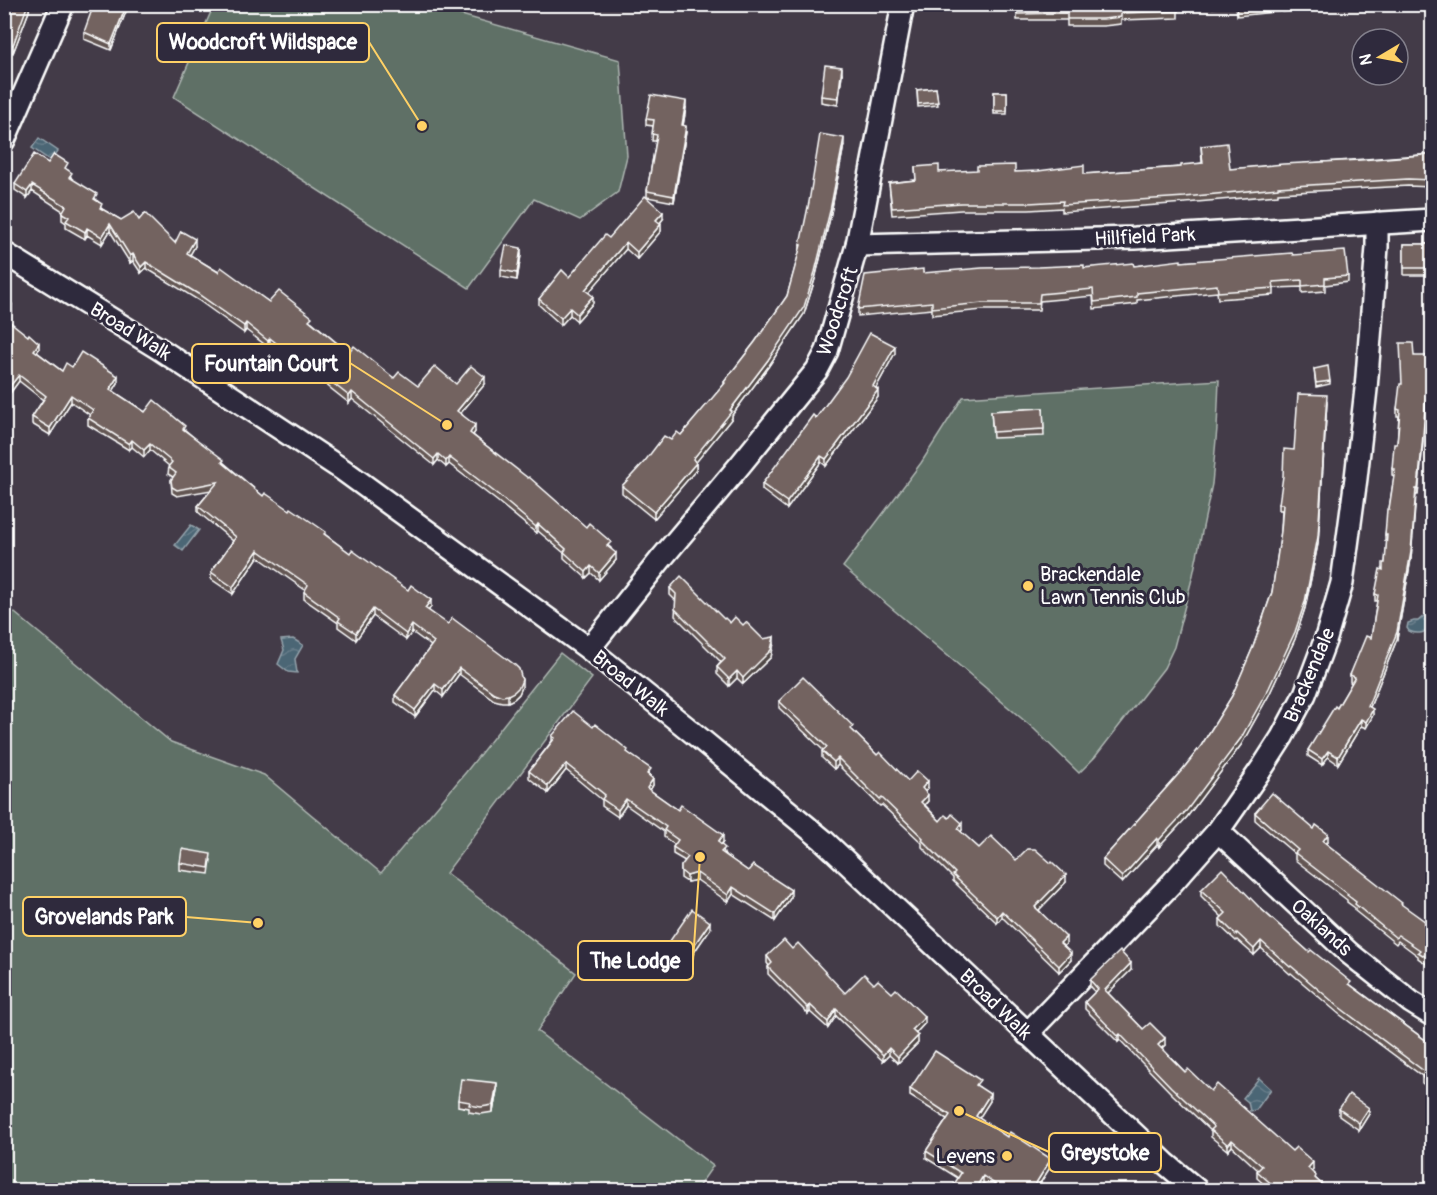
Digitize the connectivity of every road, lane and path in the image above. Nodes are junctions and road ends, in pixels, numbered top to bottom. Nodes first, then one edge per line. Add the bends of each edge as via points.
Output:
1 (63, 4) edge
2 (903, 4) edge
3 (4, 140) edge
4 (1432, 220) edge
5 (1377, 223) junction
6 (857, 245) junction
7 (4, 253) edge
8 (590, 649) junction
9 (1218, 831) junction
10 (1432, 1015) edge
11 (1027, 1034) junction
12 (1197, 1191) edge

1 - 3 street
2 - 6 street, Woodcroft
4 - 5 street, Hillfield Park
5 - 6 street, Hillfield Park via 1135,238
5 - 9 street, Brackendale via 1366,389 1342,583 1305,694 1276,747
6 - 8 street, Woodcroft via 827,351 817,370
7 - 8 street, Broad Walk via 158,348 343,470
8 - 11 street, Broad Walk via 823,840
9 - 10 street, Oaklands via 1349,953
9 - 11 street, Brackendale
11 - 12 street, Broad Walk

